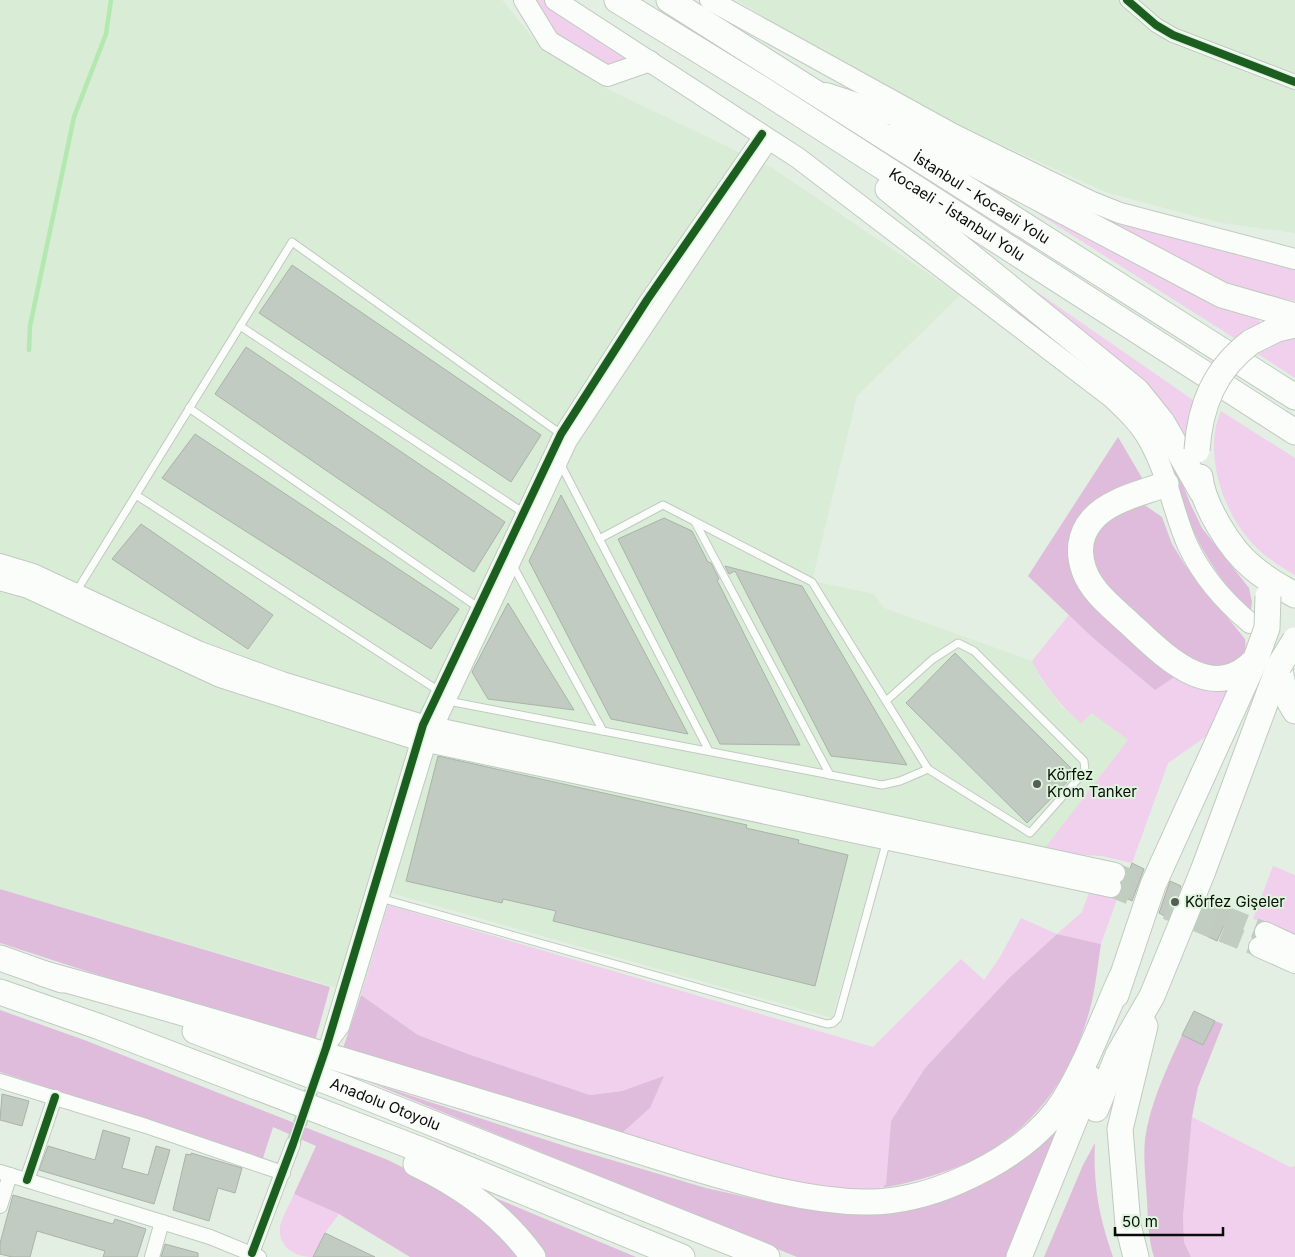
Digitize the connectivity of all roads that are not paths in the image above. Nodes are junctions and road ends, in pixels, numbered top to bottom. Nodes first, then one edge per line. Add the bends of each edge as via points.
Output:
1 (524, 0) edge
2 (555, 0) edge
3 (617, 0) edge
4 (669, 0) edge
5 (690, 0) edge
6 (710, 0) edge
7 (1128, 0) edge
8 (761, 57) junction
9 (650, 61) junction
10 (1295, 82) edge
11 (808, 87) junction
12 (760, 88) junction
13 (953, 134) junction
14 (767, 137) junction
15 (1295, 259) edge
16 (1295, 316) edge
17 (1295, 325) edge
18 (240, 326) junction
19 (1295, 397) edge
20 (189, 408) junction
21 (1295, 432) edge
22 (561, 434) junction
23 (560, 462) junction
24 (1166, 484) junction
25 (1202, 492) junction
26 (136, 495) junction
27 (524, 513) junction
28 (695, 522) junction
29 (599, 539) junction
30 (0, 564) edge
31 (512, 564) junction
32 (1251, 567) junction
33 (0, 580) edge
34 (75, 594) junction
35 (1295, 595) edge
36 (479, 608) junction
37 (1295, 640) edge
38 (1268, 662) junction
39 (443, 696) junction
40 (886, 701) junction
41 (1295, 711) edge
42 (603, 731) junction
43 (426, 734) junction
44 (709, 751) junction
45 (928, 769) junction
46 (830, 775) junction
47 (887, 840) junction
48 (377, 897) junction
49 (1295, 946) edge
50 (0, 958) edge
51 (1295, 963) edge
52 (45, 974) junction
53 (1121, 978) junction
54 (0, 992) edge
55 (1152, 996) junction
56 (232, 1079) junction
57 (0, 1081) edge
58 (55, 1098) junction
59 (294, 1144) tunnel mouth
60 (283, 1172) junction
61 (5, 1173) edge
62 (27, 1180) junction
63 (0, 1206) edge
64 (162, 1222) junction
65 (255, 1255) edge
66 (152, 1257) edge
67 (533, 1257) edge
68 (682, 1257) edge
69 (766, 1257) edge
70 (1019, 1257) edge
71 (1035, 1257) edge
72 (1136, 1257) edge

1 - 9 main road via 549,41 606,76
2 - 9 main road
3 - 12 highway, Kocaeli - İstanbul Yolu
4 - 8 highway, İstanbul - Kocaeli Yolu
5 - 8 main road
6 - 13 main road
7 - 10 street via 1156,25 1174,35
8 - 11 highway, İstanbul - Kocaeli Yolu
9 - 14 main road
11 - 13 main road
11 - 16 highway via 978,166 1200,285 1252,305
11 - 19 highway, İstanbul - Kocaeli Yolu
12 - 21 highway, Kocaeli - İstanbul Yolu
12 - 25 highway via 1137,391 1162,422
13 - 15 main road via 1090,201 1120,212
14 - 22 street via 647,300
14 - 23 street via 570,441
14 - 24 main road via 1111,397 1150,442
14 - 24 main road via 778,131 793,137 1130,401 1145,416 1159,441 1191,530 1206,558 1250,619 1234,610 1198,564 1180,528
17 - 25 highway, bridge via 1277,329 1251,342 1226,364 1214,382 1202,414 1196,450
18 - 20 lane
18 - 22 lane via 292,242
18 - 27 lane
20 - 26 lane
20 - 36 lane
22 - 27 street
23 - 29 lane
23 - 31 street
24 - 38 highway via 1116,504 1091,520 1080,545 1080,558 1090,583 1164,655 1199,676 1226,679
25 - 32 highway via 1222,529
26 - 34 lane
26 - 39 lane
27 - 36 street
28 - 29 lane via 662,505
28 - 40 lane via 812,582
28 - 46 lane
29 - 44 lane
30 - 34 main road via 33,574
31 - 39 street
31 - 42 lane
32 - 35 highway
32 - 38 highway, bridge via 1268,596
33 - 43 main road via 28,588 220,677
34 - 43 main road via 200,652
36 - 39 street
37 - 38 highway, bridge
38 - 41 highway
38 - 53 highway via 1153,885
38 - 55 highway via 1203,871
39 - 42 lane
39 - 43 street
40 - 45 lane
40 - 45 lane via 933,658 958,643 974,651 1084,761 1085,771 1030,833
42 - 44 lane
43 - 47 main road
43 - 47 main road via 1113,880
43 - 48 street
44 - 46 lane
45 - 46 lane via 882,785
47 - 48 lane via 838,1018 827,1024
48 - 48 street via 326,1048 342,1027
49 - 51 main road via 1262,939
50 - 52 highway, Anadolu Otoyolu
52 - 53 highway via 211,1020 716,1174 780,1191 865,1202 901,1198 956,1182 981,1171 1033,1136 1063,1102
52 - 69 highway, Anadolu Otoyolu via 344,1088
53 - 70 highway via 1098,1064
54 - 56 highway, Anadolu Otoyolu
55 - 71 highway via 1118,1055
55 - 72 highway via 1120,1129 1128,1225
56 - 67 highway via 442,1176 484,1205 518,1235
56 - 68 highway, Anadolu Otoyolu via 429,1153
57 - 58 street
58 - 60 street
58 - 62 street
59 - 60 street
60 - 65 street
61 - 62 street
61 - 63 street
62 - 64 street
64 - 65 street
64 - 66 street

